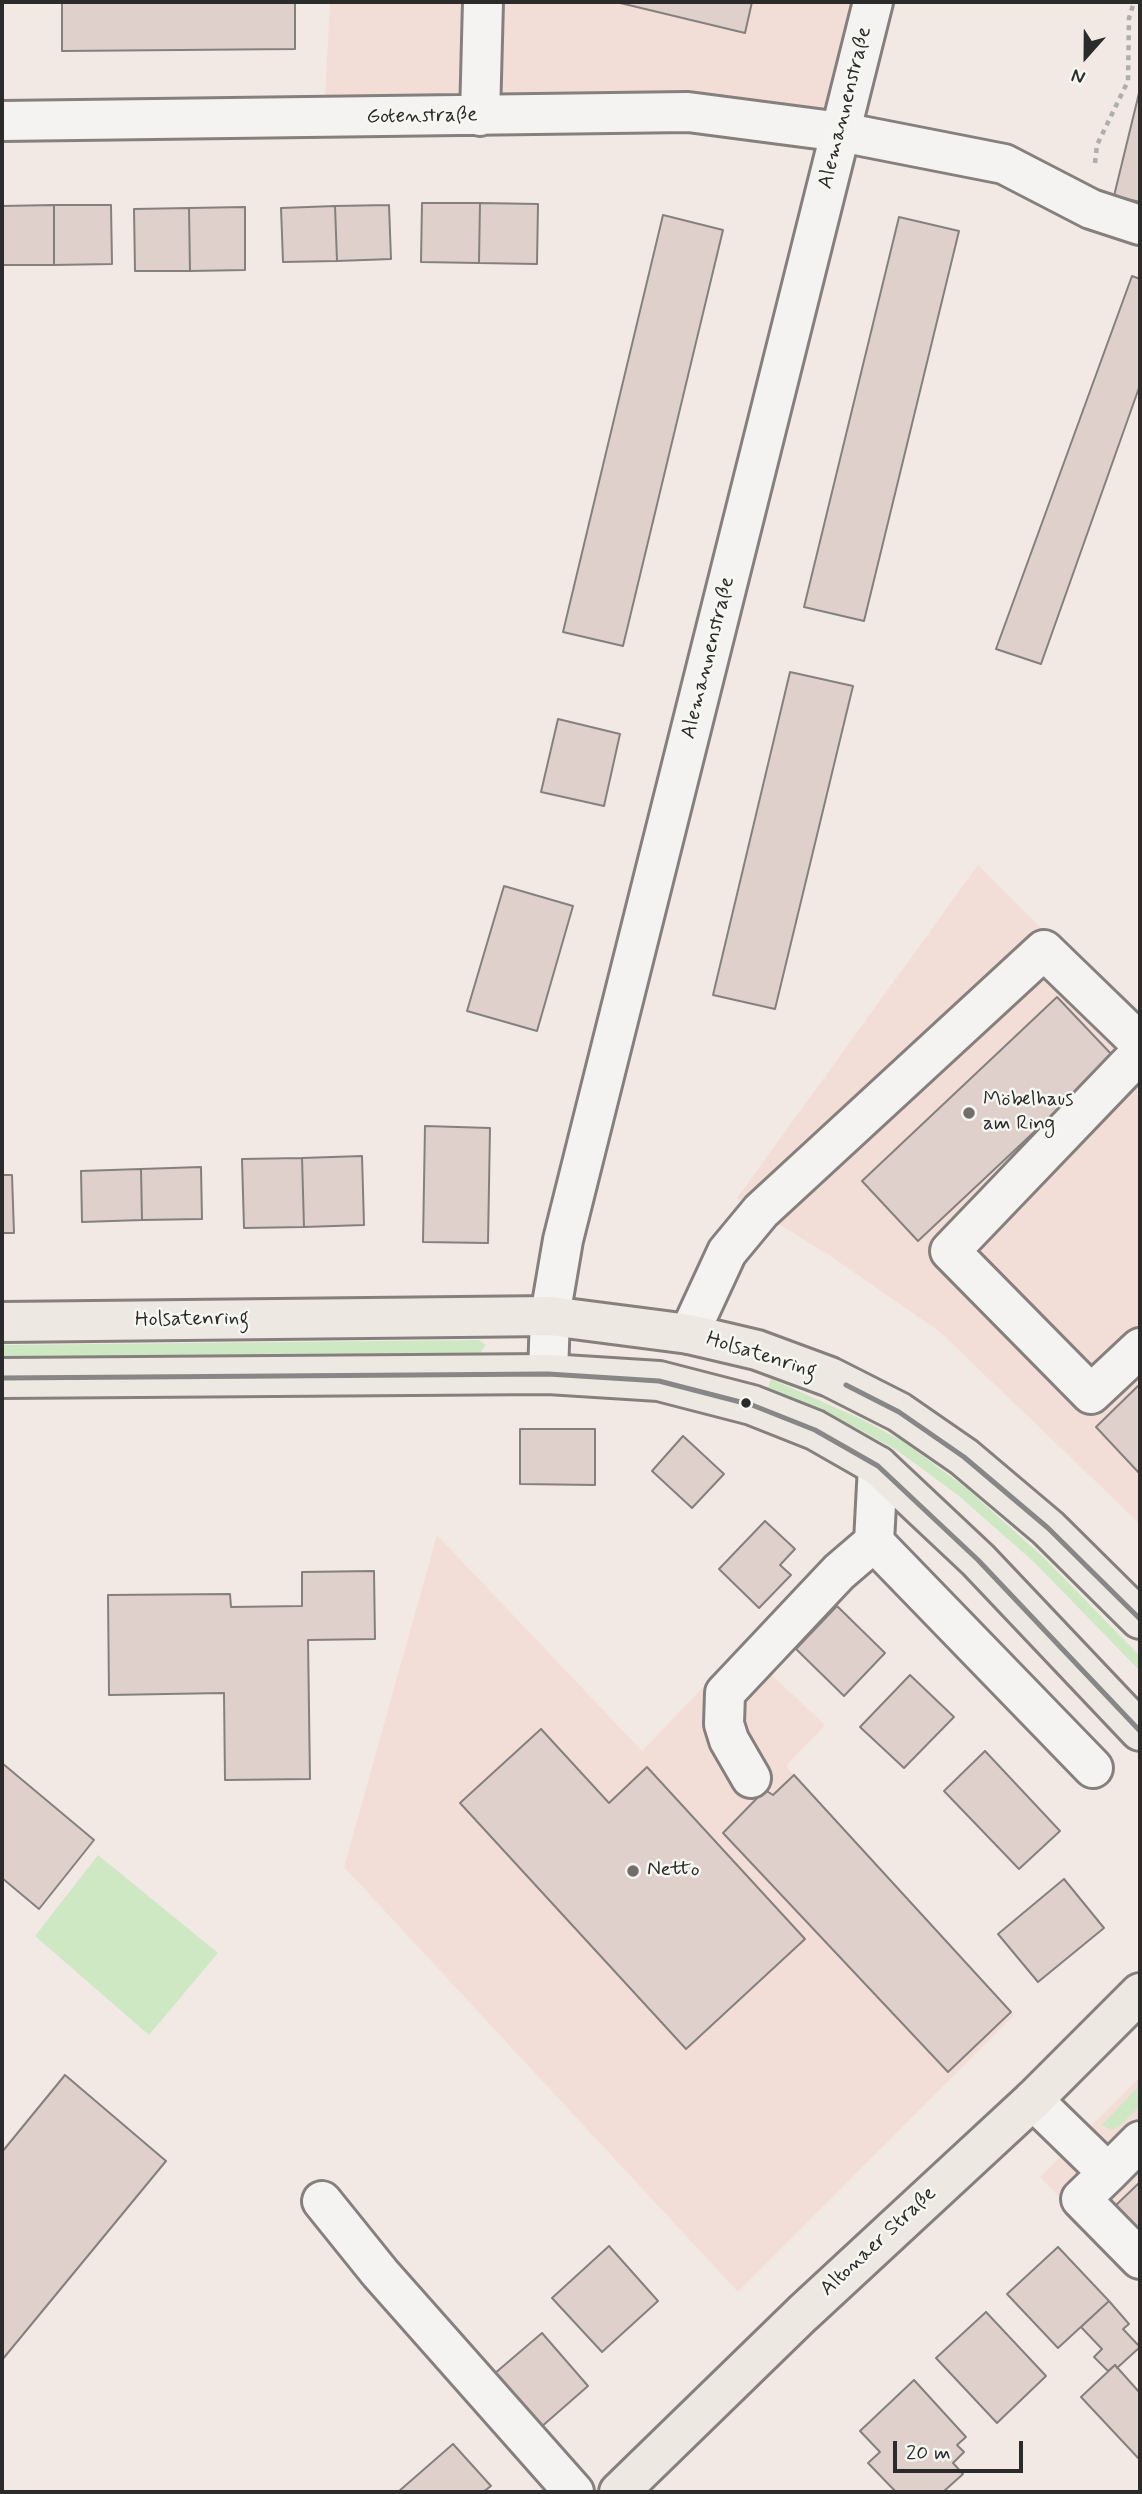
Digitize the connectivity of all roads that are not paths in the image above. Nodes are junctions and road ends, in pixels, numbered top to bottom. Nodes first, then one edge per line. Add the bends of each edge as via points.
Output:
1 (483, 2) edge
2 (873, 2) edge
3 (480, 116) junction
4 (2, 121) edge
5 (841, 132) junction
6 (1140, 226) edge
7 (1140, 1043) edge
8 (1140, 1053) edge
9 (550, 1316) junction
10 (2, 1322) edge
11 (689, 1334) junction
12 (1140, 1348) edge
13 (548, 1374) junction
14 (2, 1378) edge
15 (878, 1466) junction
16 (874, 1542) junction
17 (1140, 1619) edge
18 (1140, 1731) edge
19 (1093, 1768) dead end
20 (751, 1779) dead end
21 (1140, 1993) edge
22 (1033, 2100) junction
23 (1140, 2141) edge
24 (1108, 2173) junction
25 (322, 2201) dead end
26 (1140, 2259) edge
27 (574, 2492) edge
28 (619, 2492) edge

1 - 3 street
2 - 5 street, Alemannenstraße
3 - 4 street, Gotenstraße
3 - 5 street, Gotenstraße via 688,112
5 - 6 street, Gotenstraße via 1004,164 1091,209
5 - 9 street, Alemannenstraße via 563,1240
7 - 11 street via 1044,950 761,1211 727,1252
8 - 12 street via 950,1251 1091,1394
9 - 10 main road, Holsatenring
9 - 11 main road, Holsatenring
9 - 13 street
11 - 17 main road, Holsatenring via 757,1350 830,1377 899,1412 964,1457 1048,1528
13 - 14 main road
13 - 15 main road via 659,1381 752,1405 815,1430
15 - 16 street
15 - 18 main road via 978,1560
16 - 19 street
16 - 20 street via 839,1572 725,1693 727,1732
21 - 22 main road, Altonaer Straße
22 - 24 street
22 - 28 main road, Altonaer Straße
23 - 24 street
24 - 26 street via 1081,2199
25 - 27 street

